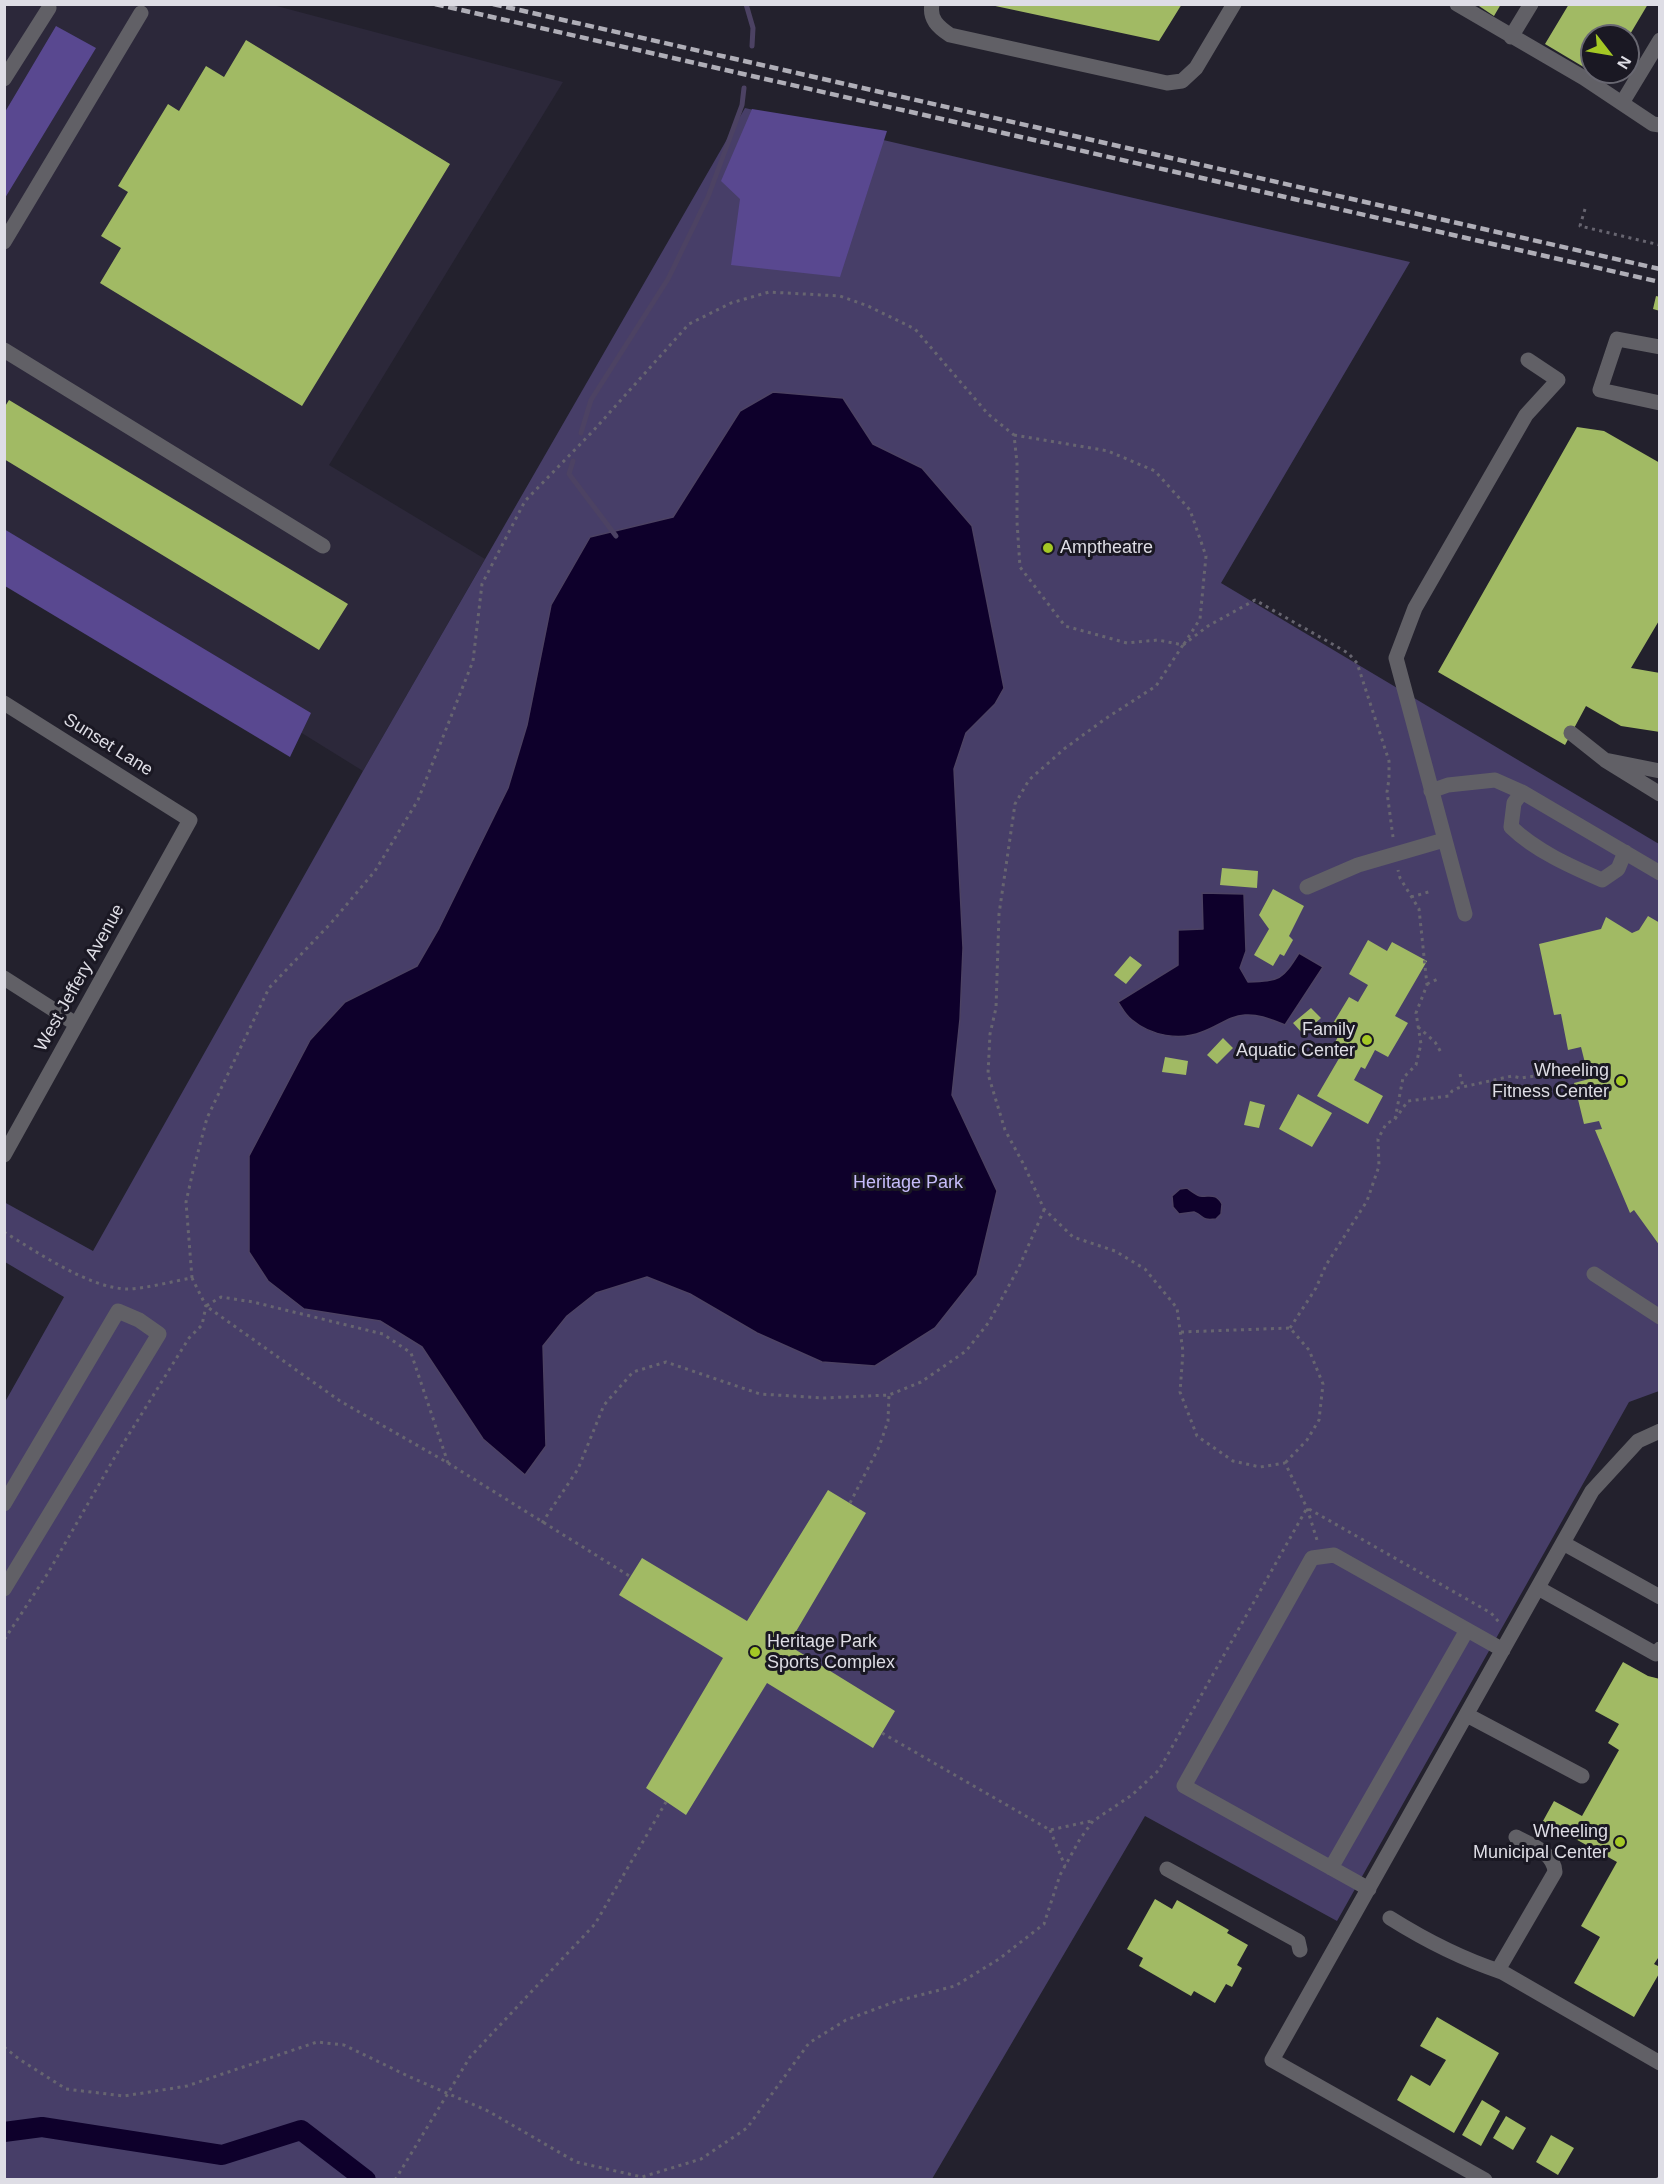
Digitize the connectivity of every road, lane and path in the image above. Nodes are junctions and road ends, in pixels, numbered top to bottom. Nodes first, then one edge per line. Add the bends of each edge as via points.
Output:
1 (932, 4) edge
2 (1234, 4) edge
3 (1457, 4) edge
4 (1531, 4) edge
5 (49, 8) dead end
6 (141, 14) dead end
7 (1511, 37) junction
8 (1659, 40) edge
9 (4, 79) edge
10 (1622, 103) junction
11 (1659, 125) edge
12 (1585, 209) dead end
13 (4, 242) edge
14 (1659, 245) edge
15 (1659, 347) edge
16 (4, 350) edge
17 (1528, 360) dead end
18 (1659, 404) edge
19 (1014, 435) junction
20 (322, 546) dead end
21 (1183, 645) junction
22 (4, 703) edge
23 (1571, 733) dead end
24 (1605, 760) junction
25 (1659, 771) edge
26 (1431, 791) junction
27 (1522, 792) junction
28 (1659, 794) edge
29 (190, 820) joint
30 (1444, 840) junction
31 (1625, 852) junction
32 (1395, 854) junction
33 (1659, 873) edge
34 (1307, 887) dead end
35 (1432, 891) dead end
36 (1411, 897) junction
37 (1465, 914) dead end
38 (4, 978) edge
39 (1440, 978) dead end
40 (1427, 984) junction
41 (76, 1024) junction
42 (1418, 1027) junction
43 (1442, 1054) dead end
44 (1460, 1074) dead end
45 (1543, 1075) dead end
46 (1463, 1087) junction
47 (1395, 1119) junction
48 (4, 1155) edge
49 (1044, 1209) junction
50 (4, 1232) edge
51 (74, 1271) dead end
52 (1594, 1275) dead end
53 (192, 1278) dead end
54 (1659, 1317) edge
55 (1290, 1328) junction
56 (1180, 1332) junction
57 (890, 1395) junction
58 (1659, 1431) edge
59 (1285, 1462) junction
60 (448, 1463) junction
61 (850, 1503) dead end
62 (4, 1504) edge
63 (1307, 1509) junction
64 (543, 1523) junction
65 (1563, 1543) junction
66 (1323, 1556) junction
67 (631, 1577) dead end
68 (1538, 1588) junction
69 (4, 1589) edge
70 (1659, 1597) edge
71 (1501, 1624) dead end
72 (1467, 1630) junction
73 (1659, 1649) edge
74 (1503, 1650) junction
75 (1467, 1715) junction
76 (882, 1733) dead end
77 (1582, 1776) dead end
78 (666, 1802) dead end
79 (1093, 1821) junction
80 (1050, 1830) junction
81 (1516, 1837) dead end
82 (1065, 1866) junction
83 (1331, 1868) junction
84 (1167, 1869) dead end
85 (1369, 1889) junction
86 (1390, 1918) dead end
87 (1300, 1950) dead end
88 (1498, 1970) junction
89 (4, 2047) edge
90 (1659, 2063) edge
91 (447, 2093) junction
92 (1659, 2175) edge
93 (395, 2180) edge
94 (1485, 2180) edge
95 (1657, 2180) edge

1 - 2 street via 937,26 950,35 1167,83 1182,81 1196,68
3 - 7 street
4 - 7 street
5 - 9 street
6 - 13 street
7 - 10 street
8 - 10 street
10 - 11 street
12 - 14 path via 1580,226
15 - 18 street via 1617,339 1600,390
16 - 20 street
17 - 26 street via 1558,381 1526,415 1415,608 1396,658
19 - 21 path via 1020,567 1065,627 1127,643 1158,640
19 - 21 path via 1108,451 1155,471 1190,510 1206,556 1200,619
19 - 53 path via 988,414 915,329 840,296 769,292 731,303 689,324 525,501 482,584 473,662 418,800 375,871 269,988 207,1118 186,1202
21 - 32 path via 1255,600 1348,653 1357,663 1389,761 1387,792
21 - 49 path via 1156,686 1064,749 1029,780 1015,804 999,914 996,1008 988,1074 1005,1130
22 - 29 street, Sunset Lane
23 - 24 street
24 - 25 street
24 - 28 street
26 - 27 street via 1448,785 1495,780
26 - 30 street
27 - 31 street
27 - 31 street via 1514,803 1511,827 1522,838 1602,880 1618,869
29 - 41 street, West Jeffery Avenue
30 - 32 street
30 - 37 street
31 - 33 street
32 - 34 street
32 - 36 path via 1400,878
35 - 36 path
36 - 40 path via 1419,909
38 - 41 street
39 - 40 path
40 - 42 path via 1416,1013
41 - 48 street, West Jeffery Avenue
42 - 43 path
42 - 47 path via 1416,1065 1403,1078
44 - 46 path
45 - 46 path via 1512,1076
46 - 47 path via 1449,1096 1408,1101
47 - 55 path via 1386,1124 1378,1139 1379,1166 1367,1201
49 - 56 path via 1073,1237 1115,1251 1145,1269 1177,1308
49 - 57 path via 989,1323 966,1351 921,1382
50 - 51 path
52 - 54 street
55 - 56 path
55 - 59 path via 1309,1350 1323,1384 1319,1420 1307,1440
56 - 59 path via 1180,1392 1197,1436 1233,1461 1260,1467
57 - 61 path via 888,1421 879,1448
57 - 64 path via 825,1398 760,1394 666,1362 633,1372 604,1406 578,1469
58 - 65 street via 1638,1441 1592,1491
59 - 63 path
60 - 60 path via 411,1353 383,1334 253,1302 221,1297 206,1306 340,1401
60 - 64 path
62 - 69 street via 118,1311 159,1334
63 - 66 path
63 - 71 path via 1491,1613
63 - 79 path via 1159,1770 1132,1795
64 - 67 path
65 - 68 street
65 - 70 street
66 - 72 street via 1334,1555
66 - 83 street via 1312,1558 1184,1786
68 - 73 street via 1656,1654
68 - 74 street
72 - 74 street
72 - 83 street
74 - 75 street
75 - 77 street
75 - 85 street
76 - 80 path
78 - 91 path via 595,1924 470,2057
79 - 80 path
79 - 82 path
80 - 82 path
81 - 88 street via 1548,1855 1555,1872
82 - 91 path via 1044,1924 955,1986 846,2020 809,2043 747,2128 701,2159 642,2177 576,2162 488,2111
83 - 85 street
84 - 87 street via 1298,1941
85 - 94 street via 1272,2060
86 - 88 street via 1478,1964
88 - 90 street
89 - 91 path via 66,2089 124,2096 187,2086 317,2042 344,2045
91 - 93 path
92 - 95 path

